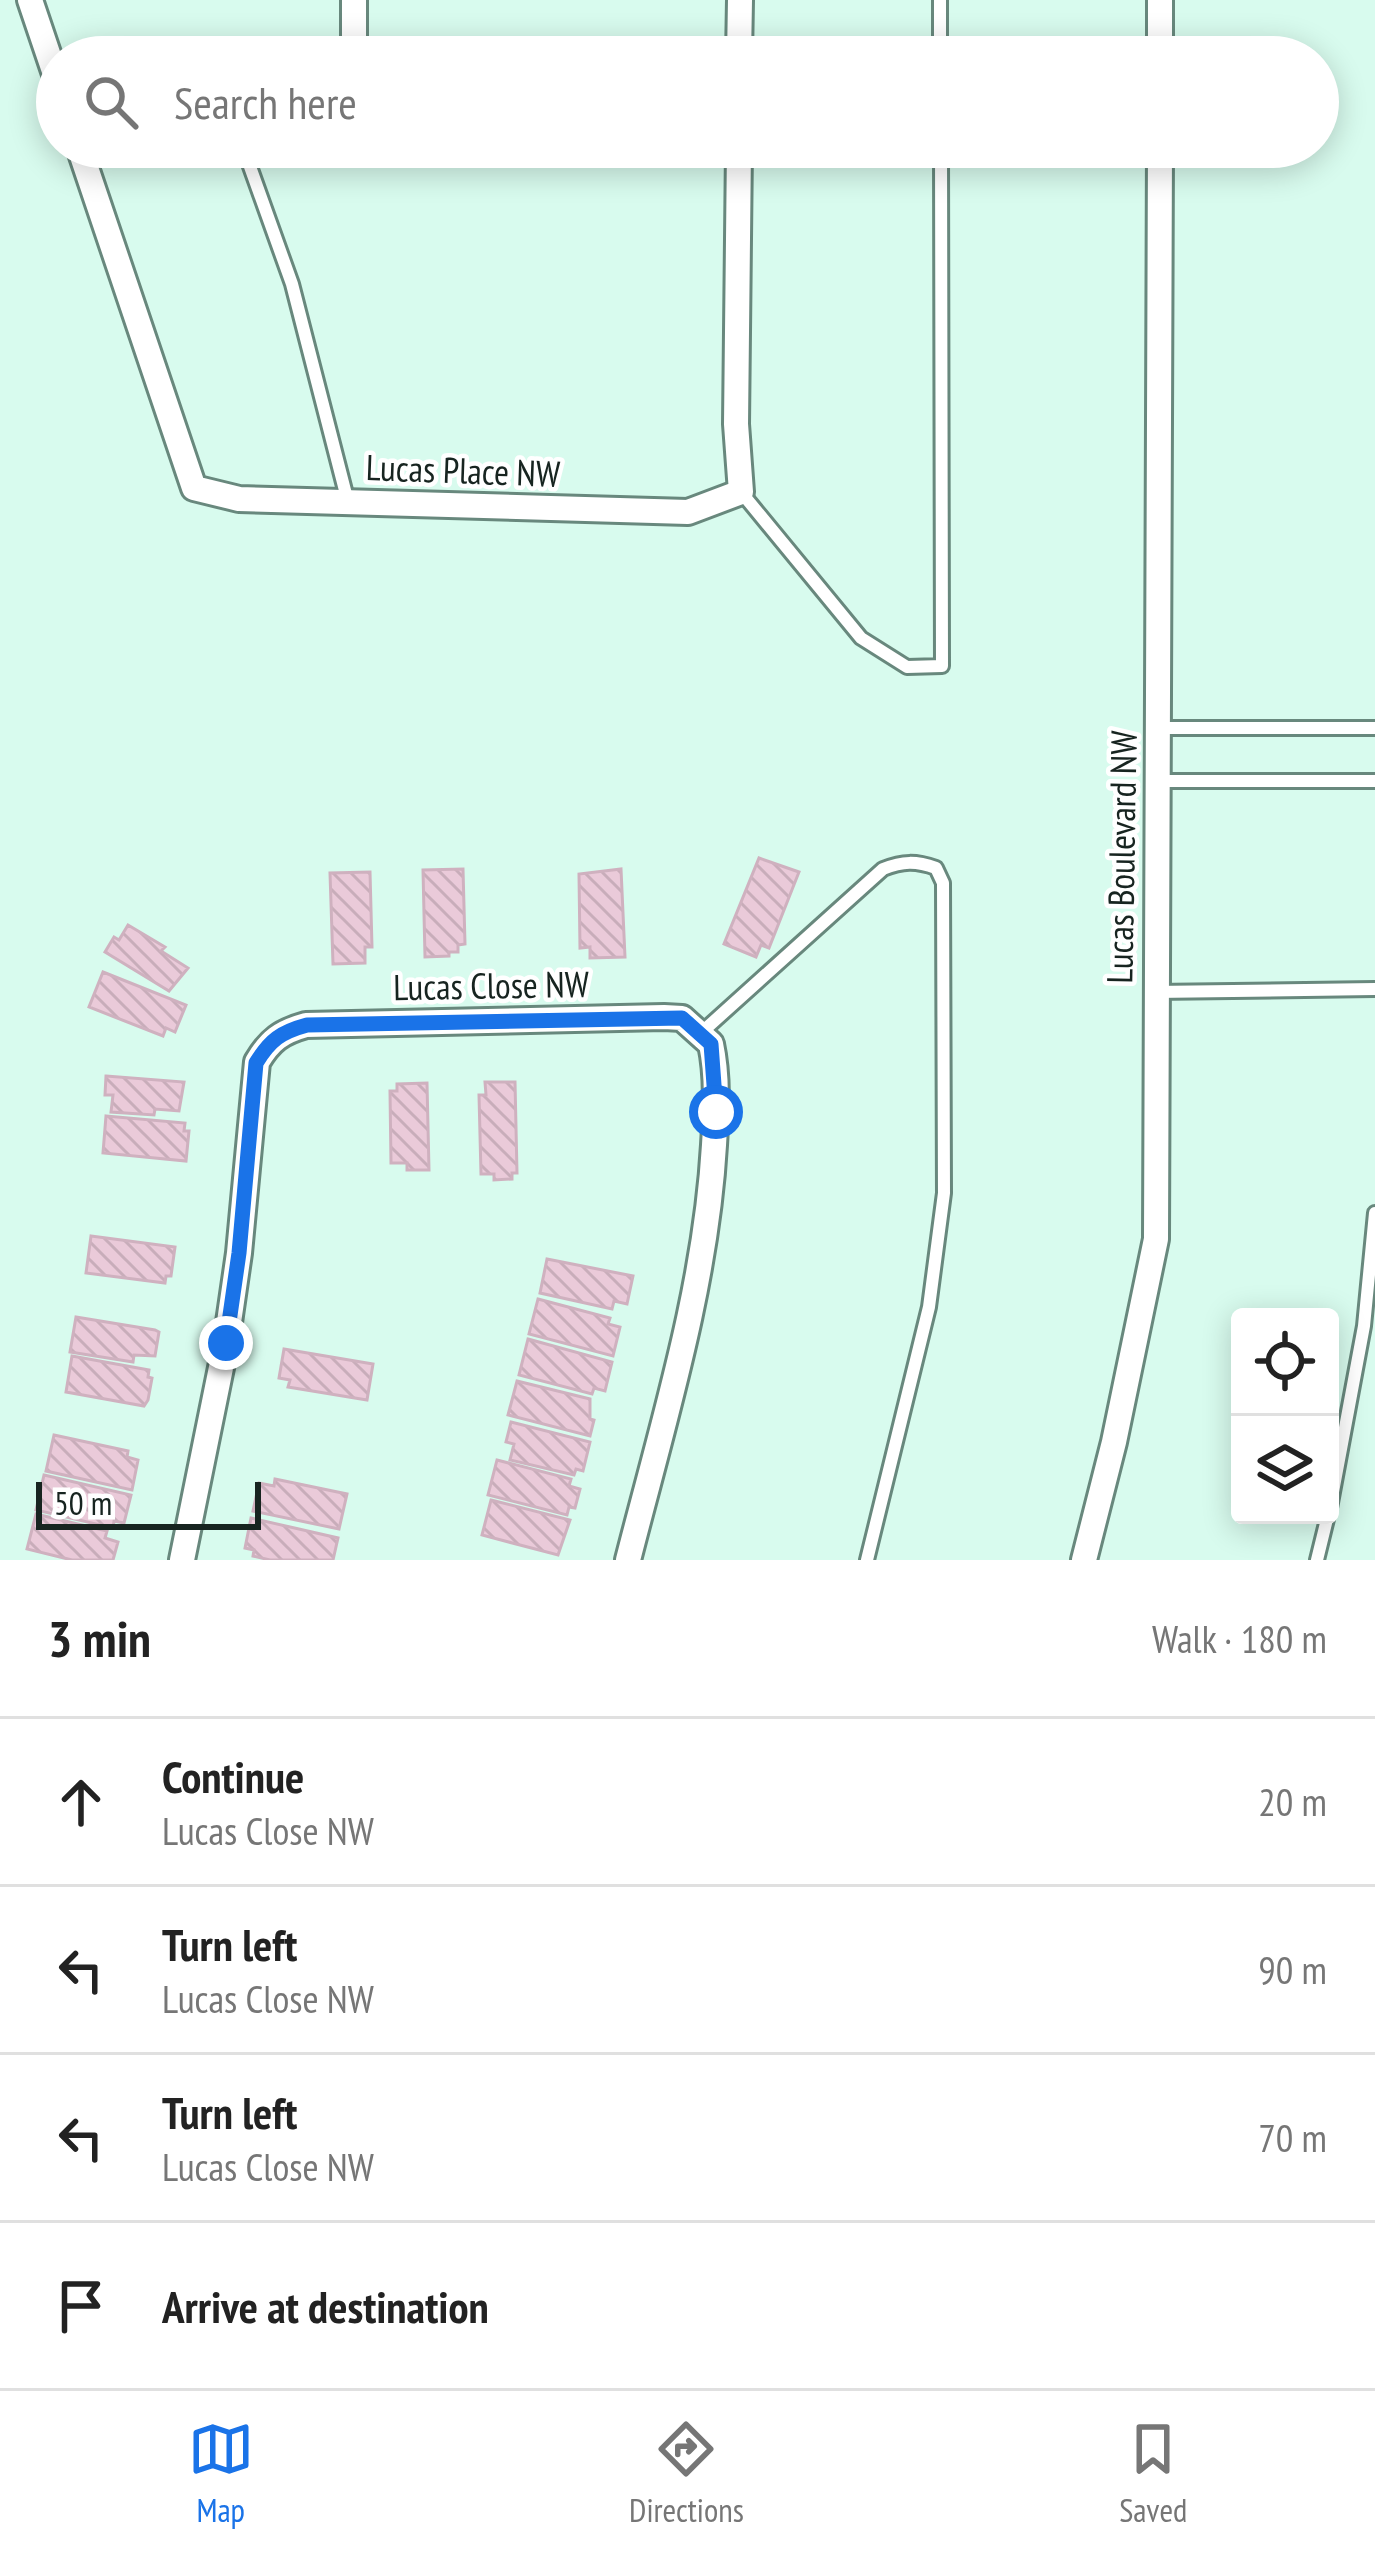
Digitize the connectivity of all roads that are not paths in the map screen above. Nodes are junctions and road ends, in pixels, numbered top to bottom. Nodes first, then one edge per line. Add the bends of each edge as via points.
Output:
1 (31, 0) edge
2 (354, 0) edge
3 (740, 0) edge
4 (940, 0) edge
5 (1160, 0) edge
6 (43, 36) edge
7 (354, 36) edge
8 (740, 36) edge
9 (940, 36) edge
10 (1160, 36) edge
11 (93, 168) edge
12 (251, 168) edge
13 (739, 168) edge
14 (940, 168) edge
15 (1160, 168) edge
16 (741, 492) junction
17 (349, 502) junction
18 (1159, 728) junction
19 (1375, 728) edge
20 (1158, 781) junction
21 (1375, 781) edge
22 (1375, 988) edge
23 (1154, 992) junction
24 (702, 1032) junction
25 (1375, 1213) edge
26 (1339, 1459) edge
27 (1326, 1524) edge
28 (182, 1560) edge
29 (628, 1560) edge
30 (867, 1560) edge
31 (1084, 1560) edge
32 (1317, 1560) edge

1 - 6 street
2 - 7 street
3 - 8 street
4 - 9 lane
5 - 10 street
11 - 17 street, Lucas Place NW via 194,488 238,499
12 - 17 lane via 292,284
13 - 16 street
14 - 16 lane via 942,666 907,667 861,638
15 - 18 street, Lucas Boulevard NW
16 - 17 street, Lucas Place NW via 688,512
18 - 19 lane
18 - 20 street, Lucas Boulevard NW
20 - 21 lane
20 - 23 street, Lucas Boulevard NW
22 - 23 lane
23 - 31 street, Lucas Boulevard NW via 1156,1239
24 - 28 street, Lucas Close NW via 682,1018 521,1020 307,1025 269,1042 256,1063 226,1343
24 - 29 street via 711,1044 716,1096 703,1248
24 - 30 lane via 870,878 900,862 936,868 943,884 944,1193 929,1306
25 - 26 lane
27 - 32 lane

